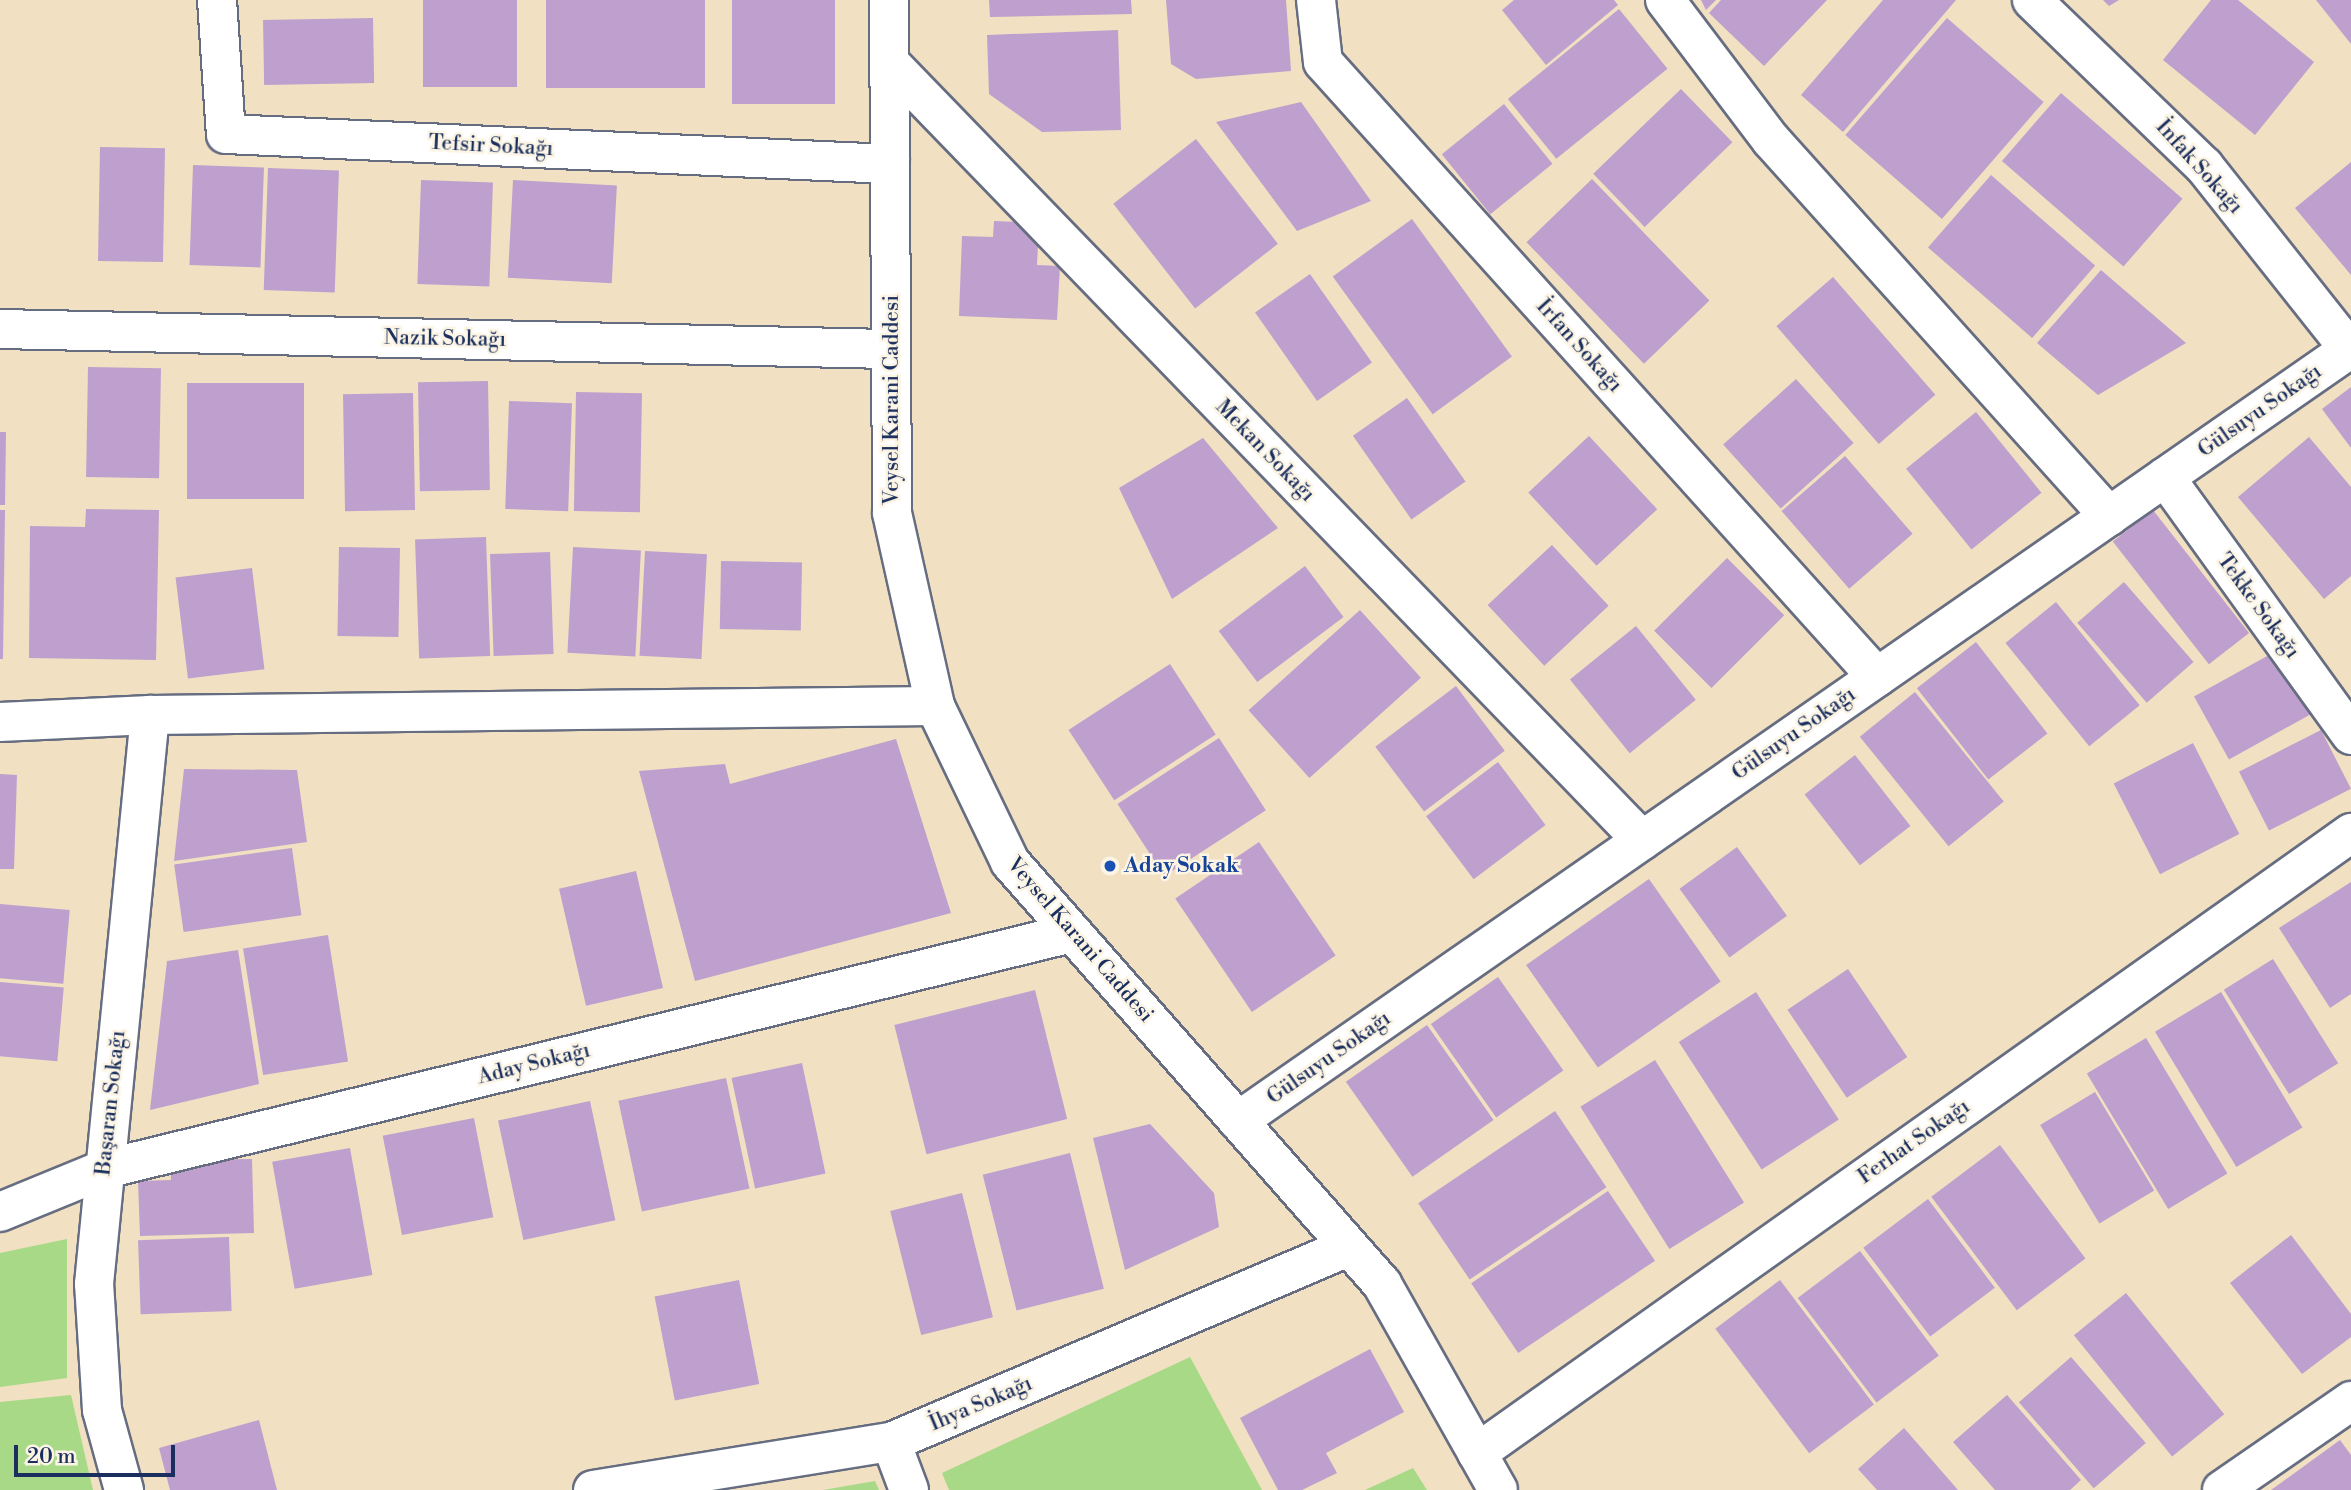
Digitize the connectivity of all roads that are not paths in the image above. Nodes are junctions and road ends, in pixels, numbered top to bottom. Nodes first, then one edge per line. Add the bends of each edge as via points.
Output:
1 (217, 0) edge
2 (889, 0) edge
3 (1316, 0) edge
4 (1665, 0) edge
5 (2032, 0) edge
6 (889, 62) junction
7 (890, 164) junction
8 (0, 329) edge
9 (2350, 348) edge
10 (891, 349) junction
11 (2165, 477) junction
12 (2109, 516) junction
13 (1877, 677) junction
14 (935, 706) junction
15 (150, 715) junction
16 (0, 722) edge
17 (2351, 735) edge
18 (2351, 833) edge
19 (1642, 840) junction
20 (1072, 933) junction
21 (1238, 1121) junction
22 (105, 1169) junction
23 (0, 1212) edge
24 (1349, 1247) junction
25 (2351, 1401) edge
26 (891, 1442) junction
27 (1477, 1453) junction
28 (124, 1490) edge
29 (593, 1490) edge
30 (909, 1490) edge
31 (1498, 1490) edge
32 (2222, 1490) edge

1 - 7 street, Tefsir Sokağı via 226,134
2 - 6 street, Veysel Karani Caddesi
3 - 13 street, İrfan Sokağı via 1323,62
4 - 12 street via 1771,140
5 - 9 street, İnfak Sokağı via 2204,166
6 - 7 street, Veysel Karani Caddesi
6 - 19 street, Mekan Sokağı
7 - 10 street, Veysel Karani Caddesi
8 - 10 street, Nazik Sokağı
9 - 11 street, Gülsuyu Sokağı
10 - 14 street, Veysel Karani Caddesi via 892,513
11 - 12 street, Gülsuyu Sokağı
11 - 17 street, Tekke Sokağı
12 - 13 street, Gülsuyu Sokağı
13 - 19 street, Gülsuyu Sokağı
14 - 15 street
14 - 20 street, Veysel Karani Caddesi via 1010,862
15 - 16 street
15 - 22 street, Başaran Sokağı
18 - 27 street, Ferhat Sokağı
19 - 21 street, Gülsuyu Sokağı
20 - 21 street, Veysel Karani Caddesi
20 - 22 street, Aday Sokağı
21 - 24 street, Veysel Karani Caddesi
22 - 23 street, Aday Sokağı
22 - 28 street, Başaran Sokağı via 94,1284 102,1410
24 - 26 street, İhya Sokağı
24 - 27 street, Veysel Karani Caddesi via 1382,1284
25 - 32 street
26 - 29 street, İhya Sokağı
26 - 30 street
27 - 31 street, Veysel Karani Caddesi

